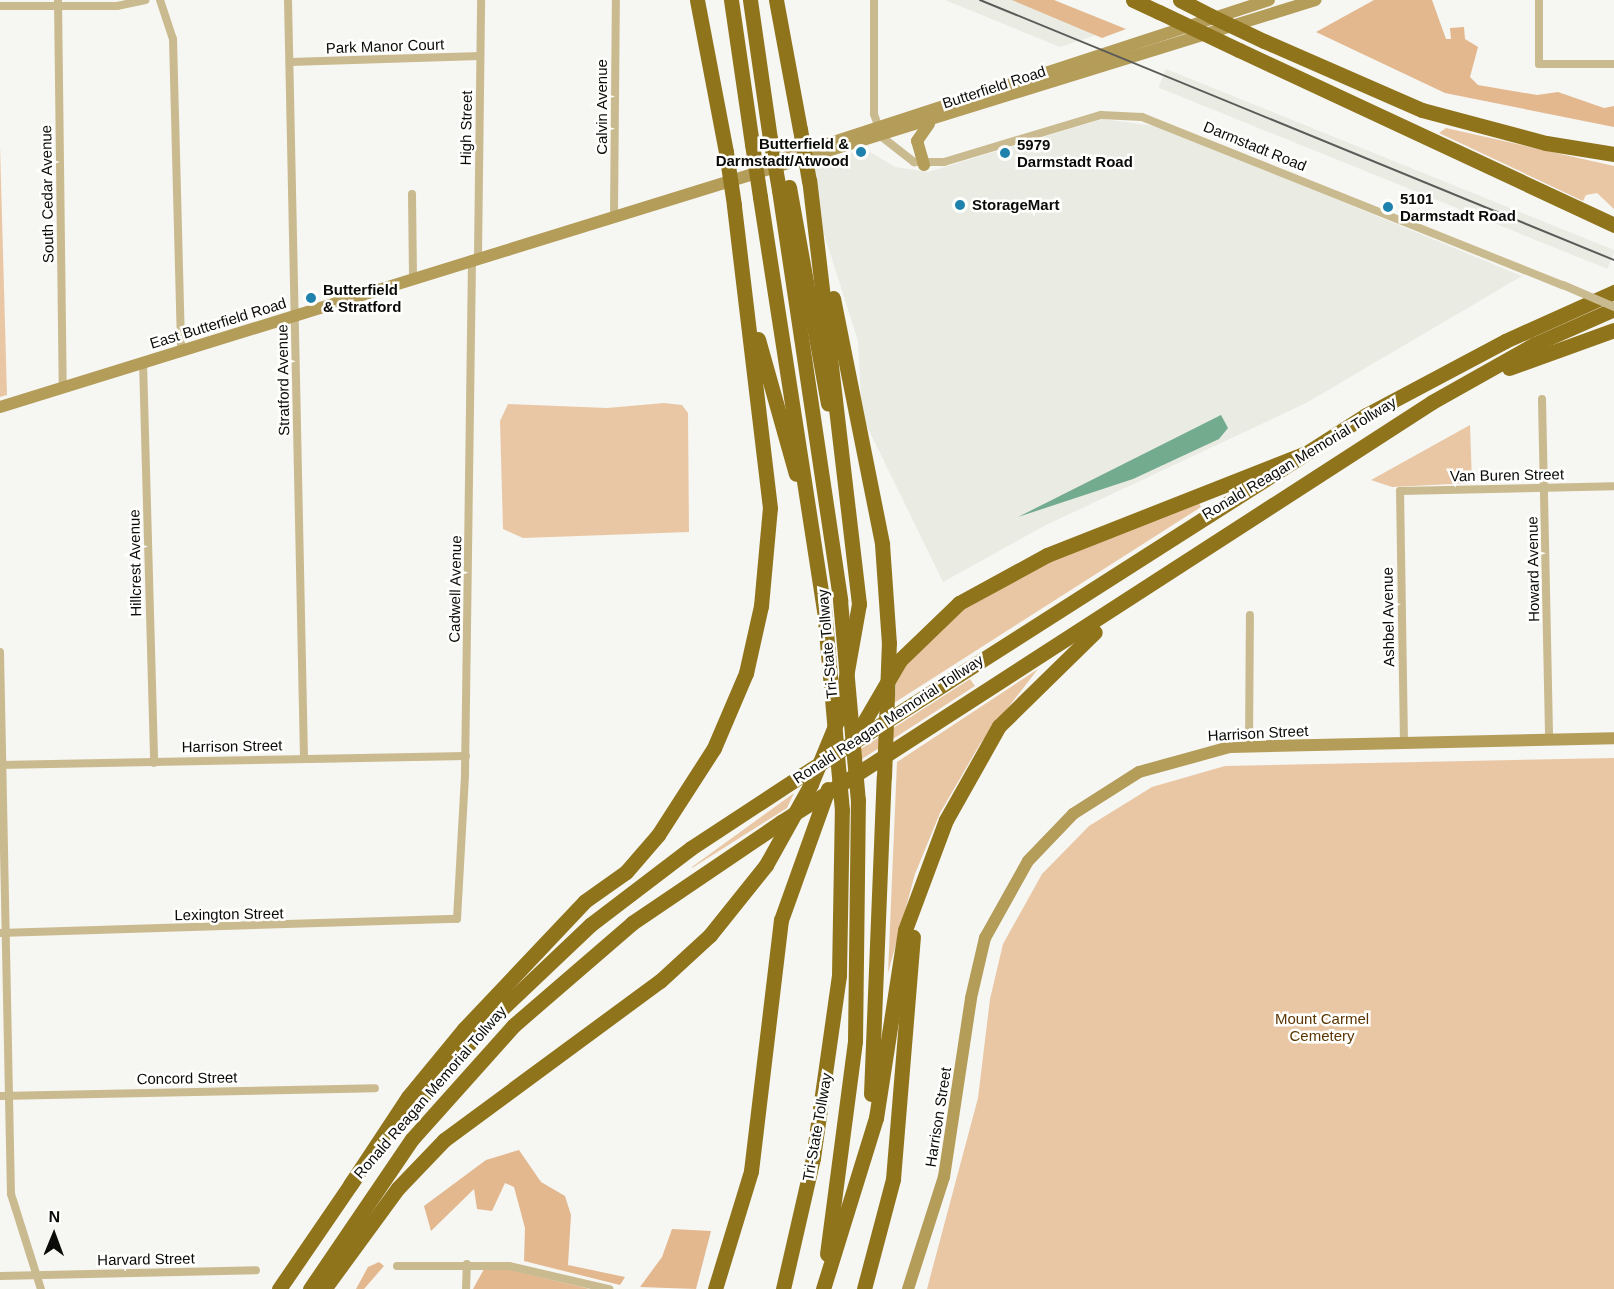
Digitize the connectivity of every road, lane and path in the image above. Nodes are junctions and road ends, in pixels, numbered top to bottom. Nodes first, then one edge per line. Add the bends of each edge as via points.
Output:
1 (145, 0) edge
2 (160, 0) edge
3 (288, 0) edge
4 (482, 0) edge
5 (616, 0) edge
6 (697, 0) edge
7 (731, 0) edge
8 (750, 0) edge
9 (776, 0) edge
10 (874, 0) edge
11 (1133, 0) edge
12 (1266, 0) edge
13 (1316, 0) edge
14 (1539, 0) edge
15 (1183, 1) edge
16 (58, 4) edge
17 (0, 6) edge
18 (1269, 15) junction
19 (480, 56) junction
20 (290, 62) junction
21 (1614, 64) edge
22 (933, 122) junction
23 (880, 132) junction
24 (1614, 154) edge
25 (924, 165) junction
26 (809, 180) junction
27 (784, 189) junction
28 (412, 194) dead end
29 (614, 215) junction
30 (1614, 225) edge
31 (475, 257) junction
32 (412, 277) junction
33 (1614, 292) edge
34 (746, 295) junction
35 (1614, 308) edge
36 (295, 314) junction
37 (1614, 330) edge
38 (181, 350) junction
39 (143, 362) junction
40 (63, 387) junction
41 (1542, 399) dead end
42 (1432, 402) junction
43 (0, 407) edge
44 (1303, 454) junction
45 (1614, 486) edge
46 (1545, 488) junction
47 (1400, 491) joint
48 (851, 512) junction
49 (812, 524) junction
50 (1177, 568) junction
51 (1250, 615) dead end
52 (0, 652) edge
53 (1614, 738) edge
54 (1549, 740) junction
55 (1404, 743) junction
56 (1249, 747) junction
57 (466, 756) junction
58 (304, 759) junction
59 (154, 763) junction
60 (1, 765) edge
61 (931, 857) junction
62 (457, 919) joint
63 (3, 933) edge
64 (375, 1088) dead end
65 (5, 1096) edge
66 (350, 1185) junction
67 (857, 1185) junction
68 (467, 1264) junction
69 (397, 1266) dead end
70 (256, 1270) dead end
71 (36, 1275) junction
72 (0, 1276) edge
73 (41, 1289) edge
74 (279, 1289) edge
75 (310, 1289) edge
76 (324, 1289) edge
77 (466, 1289) edge
78 (609, 1289) edge
79 (715, 1289) edge
80 (783, 1289) edge
81 (822, 1289) edge
82 (864, 1289) edge
83 (908, 1289) edge

1 - 16 street
2 - 38 street via 173,39
3 - 20 street, Stratford Avenue
4 - 19 street, High Street
5 - 29 street, Calvin Avenue
6 - 34 highway, bridge via 726,152
7 - 49 highway, Tri-State Tollway, bridge
8 - 27 highway, Tri-State Tollway, bridge
9 - 26 highway, bridge
10 - 23 street via 873,105
11 - 30 highway, bridge
12 - 18 street
12 - 23 main road, Butterfield Road
13 - 18 main road, Butterfield Road
14 - 21 street via 1539,64
15 - 24 highway, bridge via 1422,110 1546,143
16 - 17 street
16 - 40 street, South Cedar Avenue
18 - 22 main road, Butterfield Road
19 - 20 street, Park Manor Court
19 - 31 street, High Street
20 - 36 street, Stratford Avenue
22 - 23 main road, Butterfield Road
22 - 25 main road via 921,129 917,141
23 - 25 street via 905,158
23 - 29 main road, Butterfield Road
25 - 35 street, Darmstadt Road, bridge via 1101,115 1142,117
26 - 48 highway
26 - 67 highway, bridge via 882,544 889,643 873,1072
27 - 48 highway
27 - 81 highway, Tri-State Tollway, bridge via 840,600 858,800 855,1041
28 - 32 street
29 - 31 main road, Butterfield Road
31 - 32 main road, East Butterfield Road
31 - 57 street, Cadwell Avenue
32 - 36 main road, East Butterfield Road
33 - 44 highway, Ronald Reagan Memorial Tollway via 1444,372
34 - 49 highway
34 - 66 highway via 770,508 761,606 746,673 714,748 658,835 626,872 585,901 464,1029 408,1097
35 - 42 highway, Ronald Reagan Memorial Tollway via 1535,344
36 - 38 main road, East Butterfield Road
36 - 58 street, Stratford Avenue
37 - 42 highway via 1558,347
38 - 39 main road, East Butterfield Road
39 - 40 main road, East Butterfield Road
39 - 59 street, Hillcrest Avenue
40 - 43 main road, East Butterfield Road
41 - 46 street, Howard Avenue
42 - 50 highway, Ronald Reagan Memorial Tollway
44 - 66 highway, Ronald Reagan Memorial Tollway, bridge via 656,873 558,953 470,1041
44 - 79 highway via 1016,570 959,603 900,660 818,810 788,891 751,1171
45 - 46 street, Van Buren Street
46 - 47 street, Van Buren Street
46 - 54 street, Howard Avenue
47 - 55 street, Ashbel Avenue
48 - 76 highway via 859,604 851,667 824,756 771,858 733,909 685,960 444,1140 398,1188
49 - 80 highway, Tri-State Tollway, bridge via 824,609 842,810 839,975 813,1158
50 - 61 highway via 1069,653 1019,702 967,776
50 - 75 highway, Ronald Reagan Memorial Tollway, bridge via 781,822 632,923 514,1025 412,1139
51 - 56 street
52 - 60 street
53 - 54 main road, Harrison Street
54 - 55 main road, Harrison Street
55 - 56 main road, Harrison Street
56 - 83 main road, Harrison Street via 1182,757 1115,785 1047,838 1010,886 976,970 944,1177
57 - 58 street, Harrison Street
57 - 62 street, Cadwell Avenue
58 - 59 street, Harrison Street
59 - 60 street, Harrison Street
60 - 63 street
61 - 67 highway via 898,958 876,1118
61 - 82 highway via 908,972 891,1188
62 - 63 street, Lexington Street
63 - 65 street
64 - 65 street, Concord Street
65 - 71 street via 11,1194
66 - 74 highway, Ronald Reagan Memorial Tollway
67 - 81 highway
68 - 69 street
68 - 77 street
68 - 78 street via 509,1266
70 - 71 street, Harvard Street
71 - 72 street, Harvard Street
71 - 73 street

